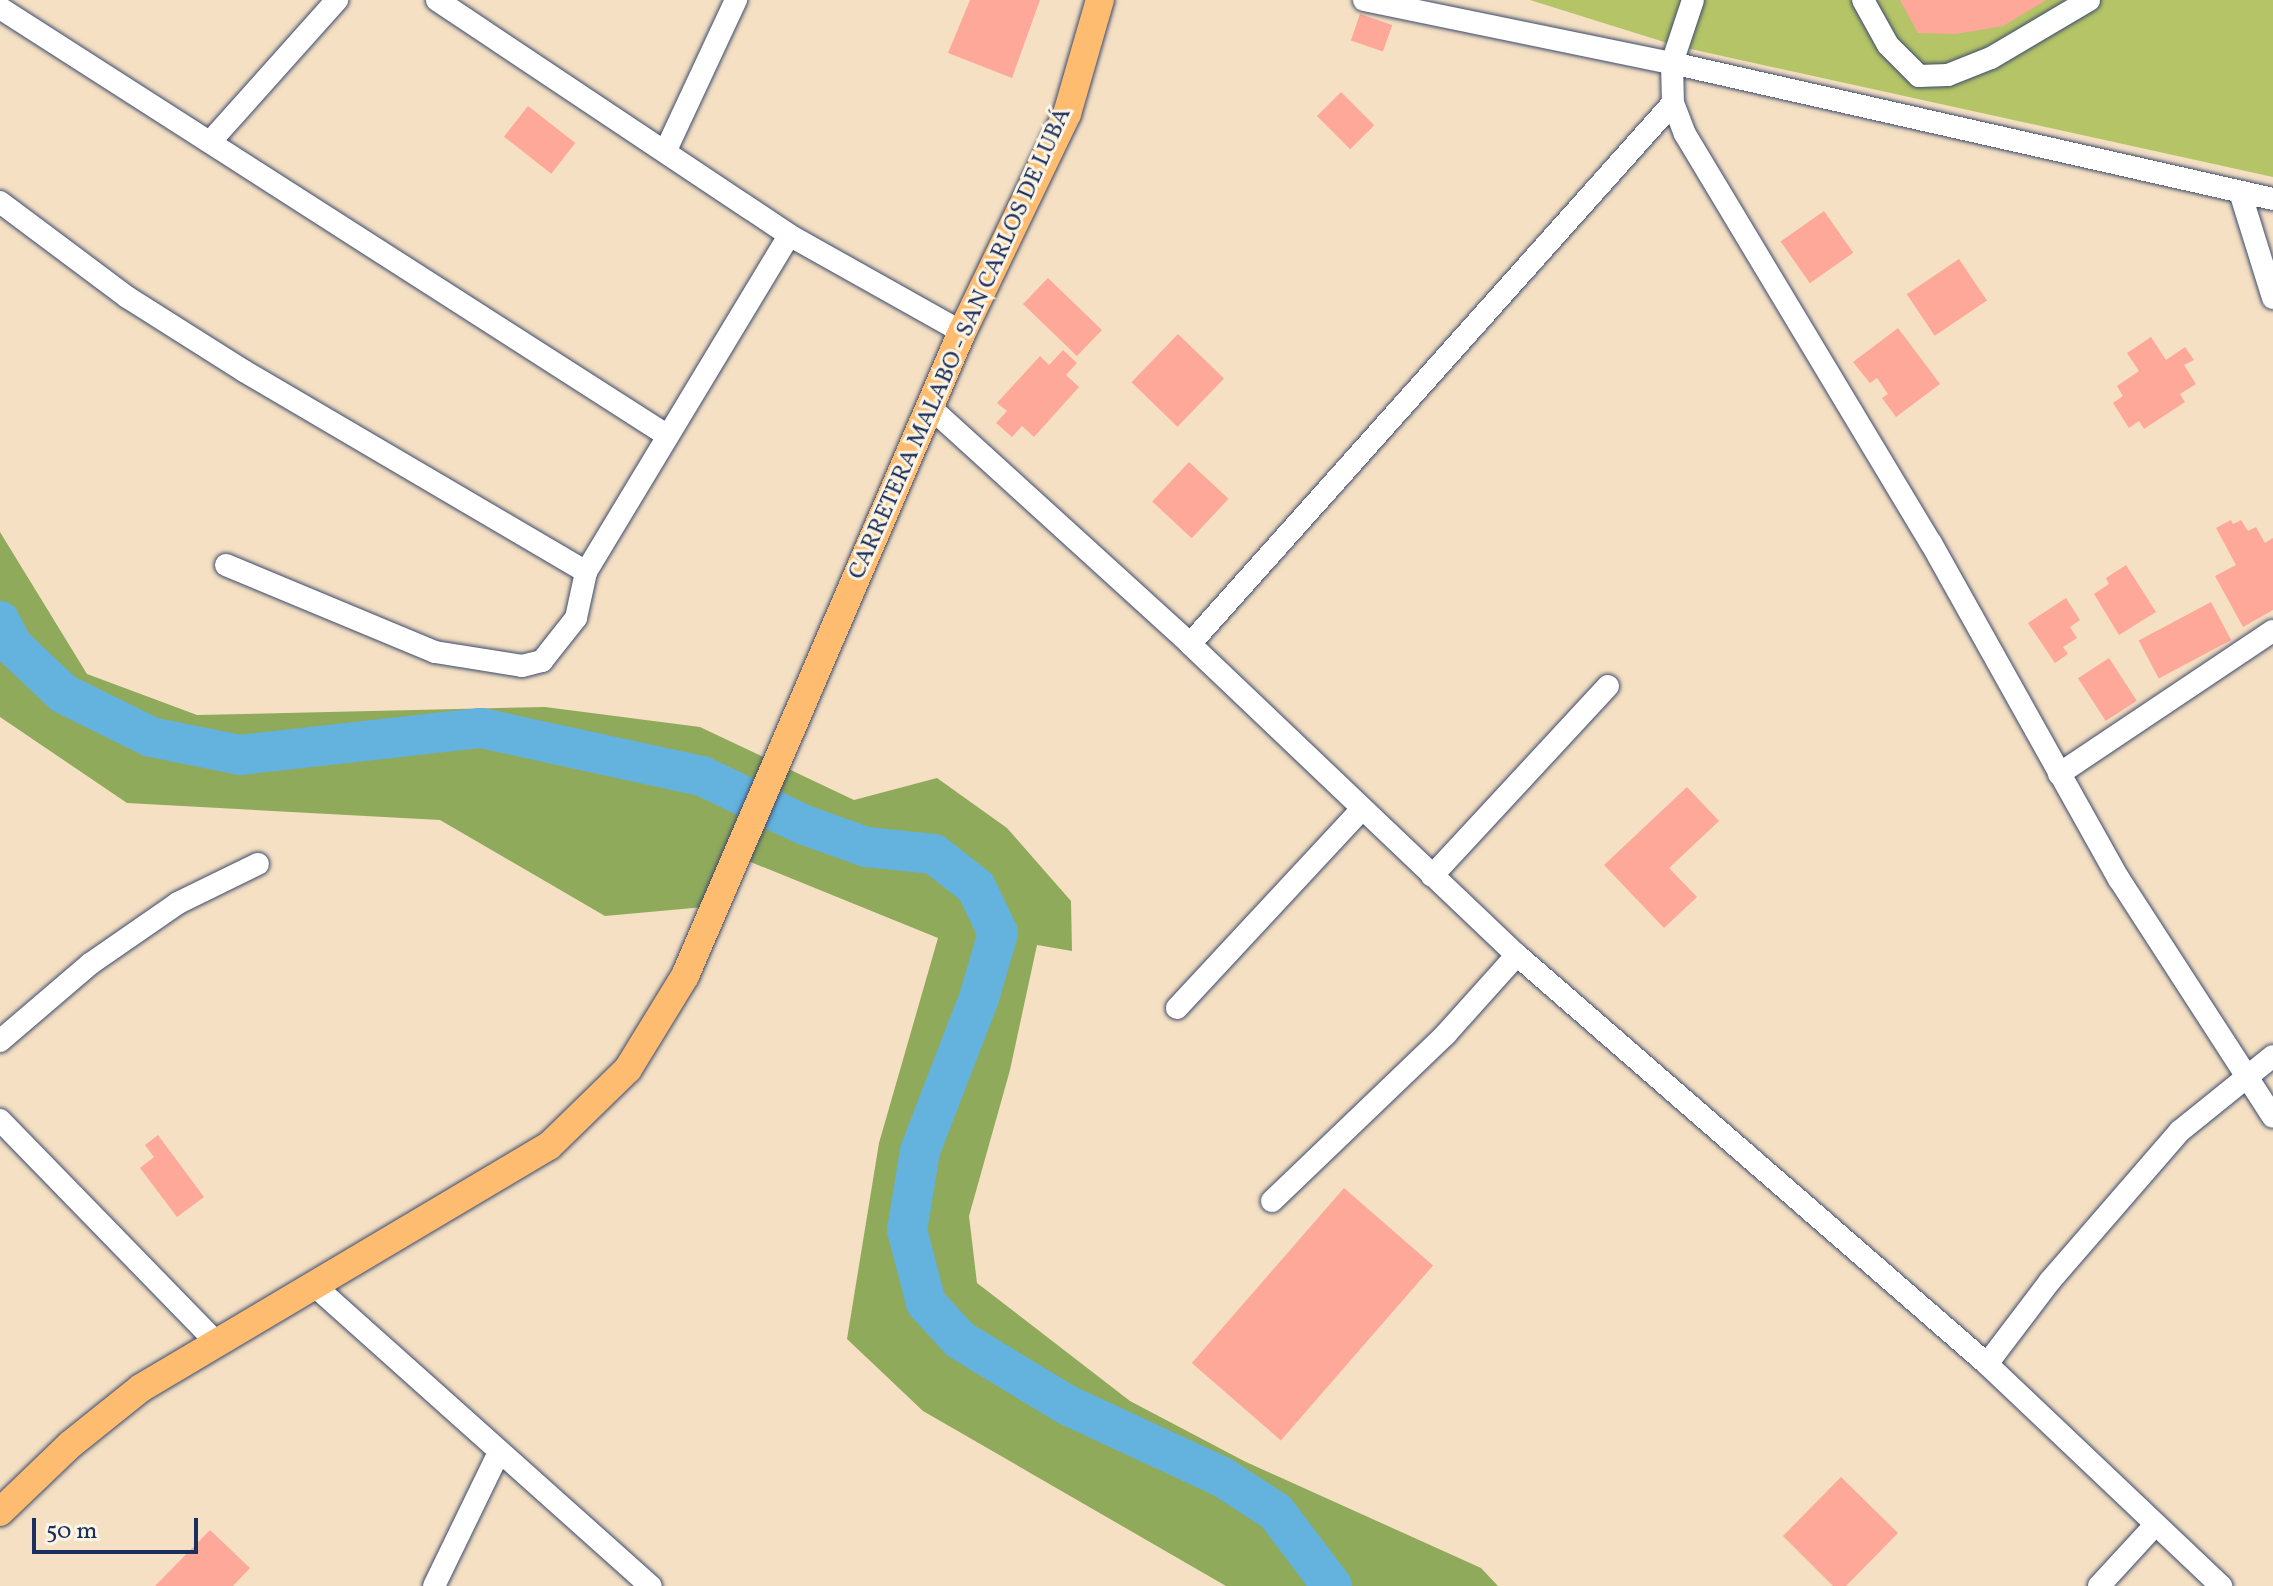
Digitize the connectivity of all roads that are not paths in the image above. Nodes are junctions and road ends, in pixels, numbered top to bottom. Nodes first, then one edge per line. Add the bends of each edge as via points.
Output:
1 (337, 0) edge
2 (437, 0) edge
3 (736, 0) edge
4 (1100, 0) edge
5 (1364, 0) edge
6 (1693, 0) edge
7 (1863, 0) edge
8 (2089, 0) edge
9 (0, 8) edge
10 (1672, 63) junction
11 (1673, 103) junction
12 (210, 142) junction
13 (666, 150) junction
14 (2240, 192) junction
15 (2273, 199) edge
16 (0, 202) edge
17 (789, 235) junction
18 (2273, 298) edge
19 (962, 332) junction
20 (931, 408) junction
21 (668, 436) junction
22 (226, 565) dead end
23 (586, 572) junction
24 (2273, 631) edge
25 (1190, 644) junction
26 (1608, 686) dead end
27 (2059, 774) junction
28 (1361, 810) junction
29 (258, 864) dead end
30 (1432, 876) junction
31 (1517, 955) junction
32 (1177, 1008) dead end
33 (0, 1041) edge
34 (2273, 1056) edge
35 (2245, 1077) junction
36 (2273, 1117) edge
37 (0, 1120) edge
38 (1272, 1201) dead end
39 (316, 1287) junction
40 (215, 1341) junction
41 (1987, 1364) junction
42 (499, 1452) junction
43 (0, 1512) edge
44 (2155, 1525) junction
45 (434, 1586) edge
46 (651, 1586) edge
47 (2099, 1586) edge
48 (2221, 1586) edge

1 - 12 street
2 - 13 street
3 - 13 street
4 - 19 main road, CARRETERA MALABO - SAN CARLOS DE LUBÁ via 1067,114
5 - 10 street
6 - 10 street
7 - 8 street via 1888,45 1919,76 1948,75 1991,58
9 - 12 street
10 - 11 street
10 - 14 street
11 - 25 street
11 - 27 street via 1685,134 1931,543
12 - 21 street
13 - 17 street
14 - 15 street
14 - 18 street
16 - 23 street via 153,313
17 - 19 street
17 - 21 street
19 - 20 main road, CARRETERA MALABO - SAN CARLOS DE LUBÁ
20 - 25 street
20 - 39 main road, CARRETERA MALABO - SAN CARLOS DE LUBÁ via 685,976 628,1069 590,1110 511,1170
21 - 23 street
22 - 23 street via 435,652 522,666 542,661 559,647 576,618
24 - 27 street
25 - 28 street
26 - 30 street
27 - 35 street
28 - 30 street
28 - 32 street
29 - 33 street via 178,903 90,964
30 - 31 street
31 - 38 street via 1446,1034
31 - 41 street
34 - 35 street
35 - 36 street
35 - 41 street via 2180,1131 2050,1281
37 - 40 street
39 - 40 main road
39 - 42 street
40 - 43 main road via 94,1425
41 - 44 street
42 - 45 street
42 - 46 street
44 - 47 street
44 - 48 street

